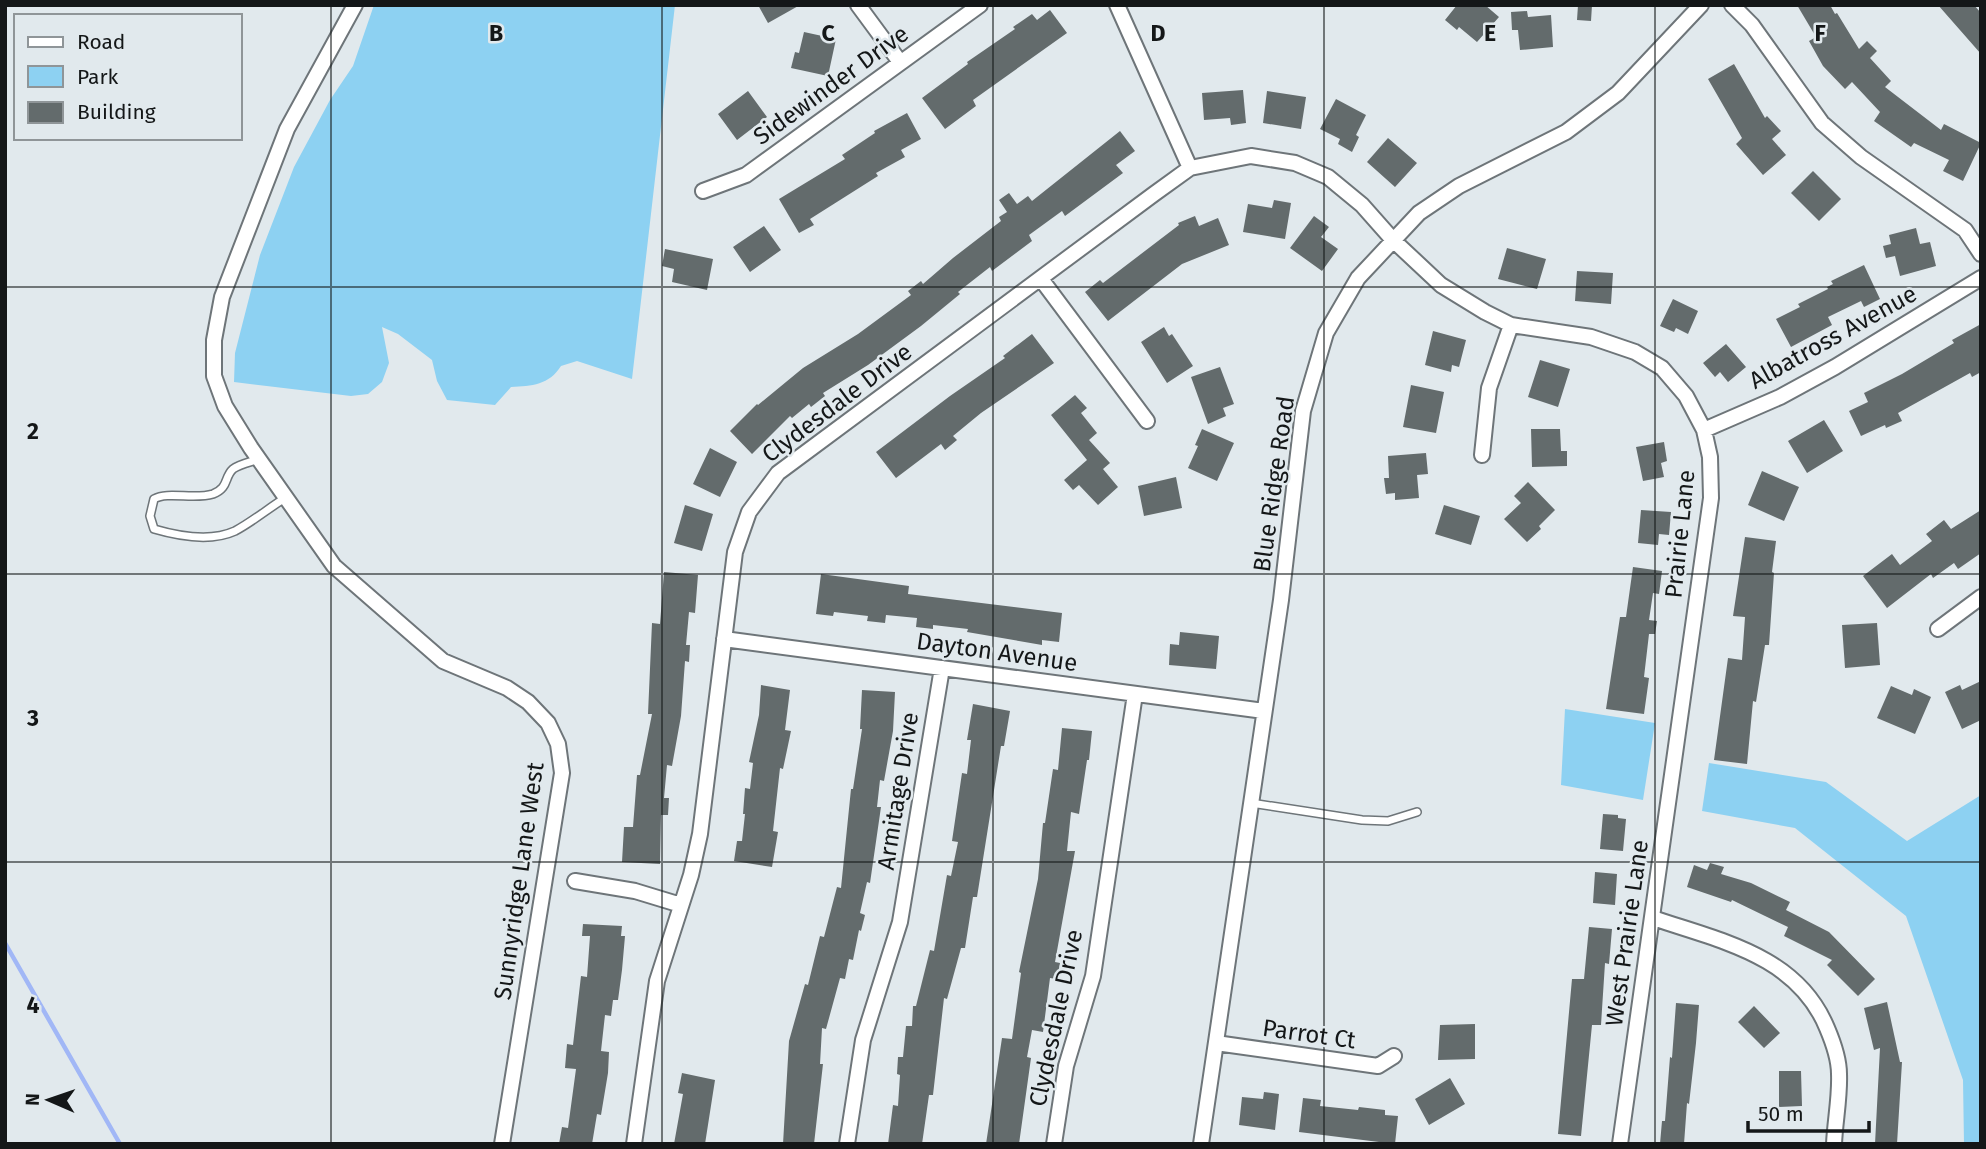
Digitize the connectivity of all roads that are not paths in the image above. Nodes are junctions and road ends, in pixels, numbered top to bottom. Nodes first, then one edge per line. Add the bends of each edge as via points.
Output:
1 (355, 5) edge
2 (858, 5) edge
3 (980, 5) edge
4 (1117, 5) edge
5 (1701, 5) edge
6 (1731, 5) edge
7 (900, 62) junction
8 (1191, 169) junction
9 (703, 191) dead end
10 (1393, 240) junction
11 (1981, 254) edge
12 (1981, 278) edge
13 (1041, 279) junction
14 (1511, 325) junction
15 (1147, 421) dead end
16 (1704, 430) junction
17 (1482, 455) dead end
18 (259, 459) junction
19 (286, 497) junction
20 (1981, 597) edge
21 (1938, 629) dead end
22 (724, 639) junction
23 (942, 668) junction
24 (1135, 694) junction
25 (1264, 711) junction
26 (1678, 728) joint
27 (1251, 803) junction
28 (1417, 811) dead end
29 (575, 881) dead end
30 (681, 905) junction
31 (1653, 918) junction
32 (1216, 1044) junction
33 (1394, 1056) dead end
34 (502, 1144) edge
35 (634, 1144) edge
36 (847, 1144) edge
37 (1054, 1144) edge
38 (1201, 1144) edge
39 (1620, 1144) edge
40 (1834, 1144) edge

1 - 18 street, Sunnyridge Lane West via 287,130 220,308 214,376 225,406
2 - 7 street
3 - 7 street, Sidewinder Drive
4 - 8 street
5 - 10 street, Blue Ridge Road via 1618,93 1566,132 1459,186 1419,213
6 - 11 street via 1752,25 1822,122 1861,158 1965,230
7 - 9 street, Sidewinder Drive via 746,176
8 - 10 street, Clydesdale Drive via 1251,156 1295,163 1328,177 1362,205
8 - 13 street, Clydesdale Drive
10 - 14 street, Prairie Lane via 1441,285
10 - 25 street, Blue Ridge Road via 1358,278 1326,333 1303,411
12 - 16 street, Albatross Avenue via 1835,367
13 - 15 street
13 - 22 street, Clydesdale Drive via 778,473 749,512 734,552
14 - 16 street, Prairie Lane via 1591,337 1635,352 1662,368 1686,396
14 - 17 street via 1489,388
16 - 26 street, Prairie Lane via 1711,498
18 - 19 street, Sunnyridge Lane West
18 - 19 lane via 235,468 217,493 154,499 150,516 154,529 206,537 234,531
19 - 34 street, Sunnyridge Lane West via 334,566 443,661 528,702 548,723 558,744 562,773
20 - 21 street
22 - 23 street, Dayton Avenue
22 - 30 street, Clydesdale Drive via 699,834
23 - 24 street, Dayton Avenue
23 - 36 street, Armitage Drive via 900,922 863,1040
24 - 25 street, Dayton Avenue
24 - 37 street, Clydesdale Drive via 1093,976 1066,1066
25 - 27 street, Blue Ridge Road
26 - 31 street, West Prairie Lane
27 - 28 lane via 1362,820 1388,821
27 - 32 street, Blue Ridge Road
29 - 30 street
30 - 35 street, Clydesdale Drive via 657,981
31 - 39 street, West Prairie Lane
31 - 40 street via 1750,952 1773,963 1802,987 1834,1045 1839,1073
32 - 33 street, Parrot Ct via 1378,1066
32 - 38 street, Blue Ridge Road

